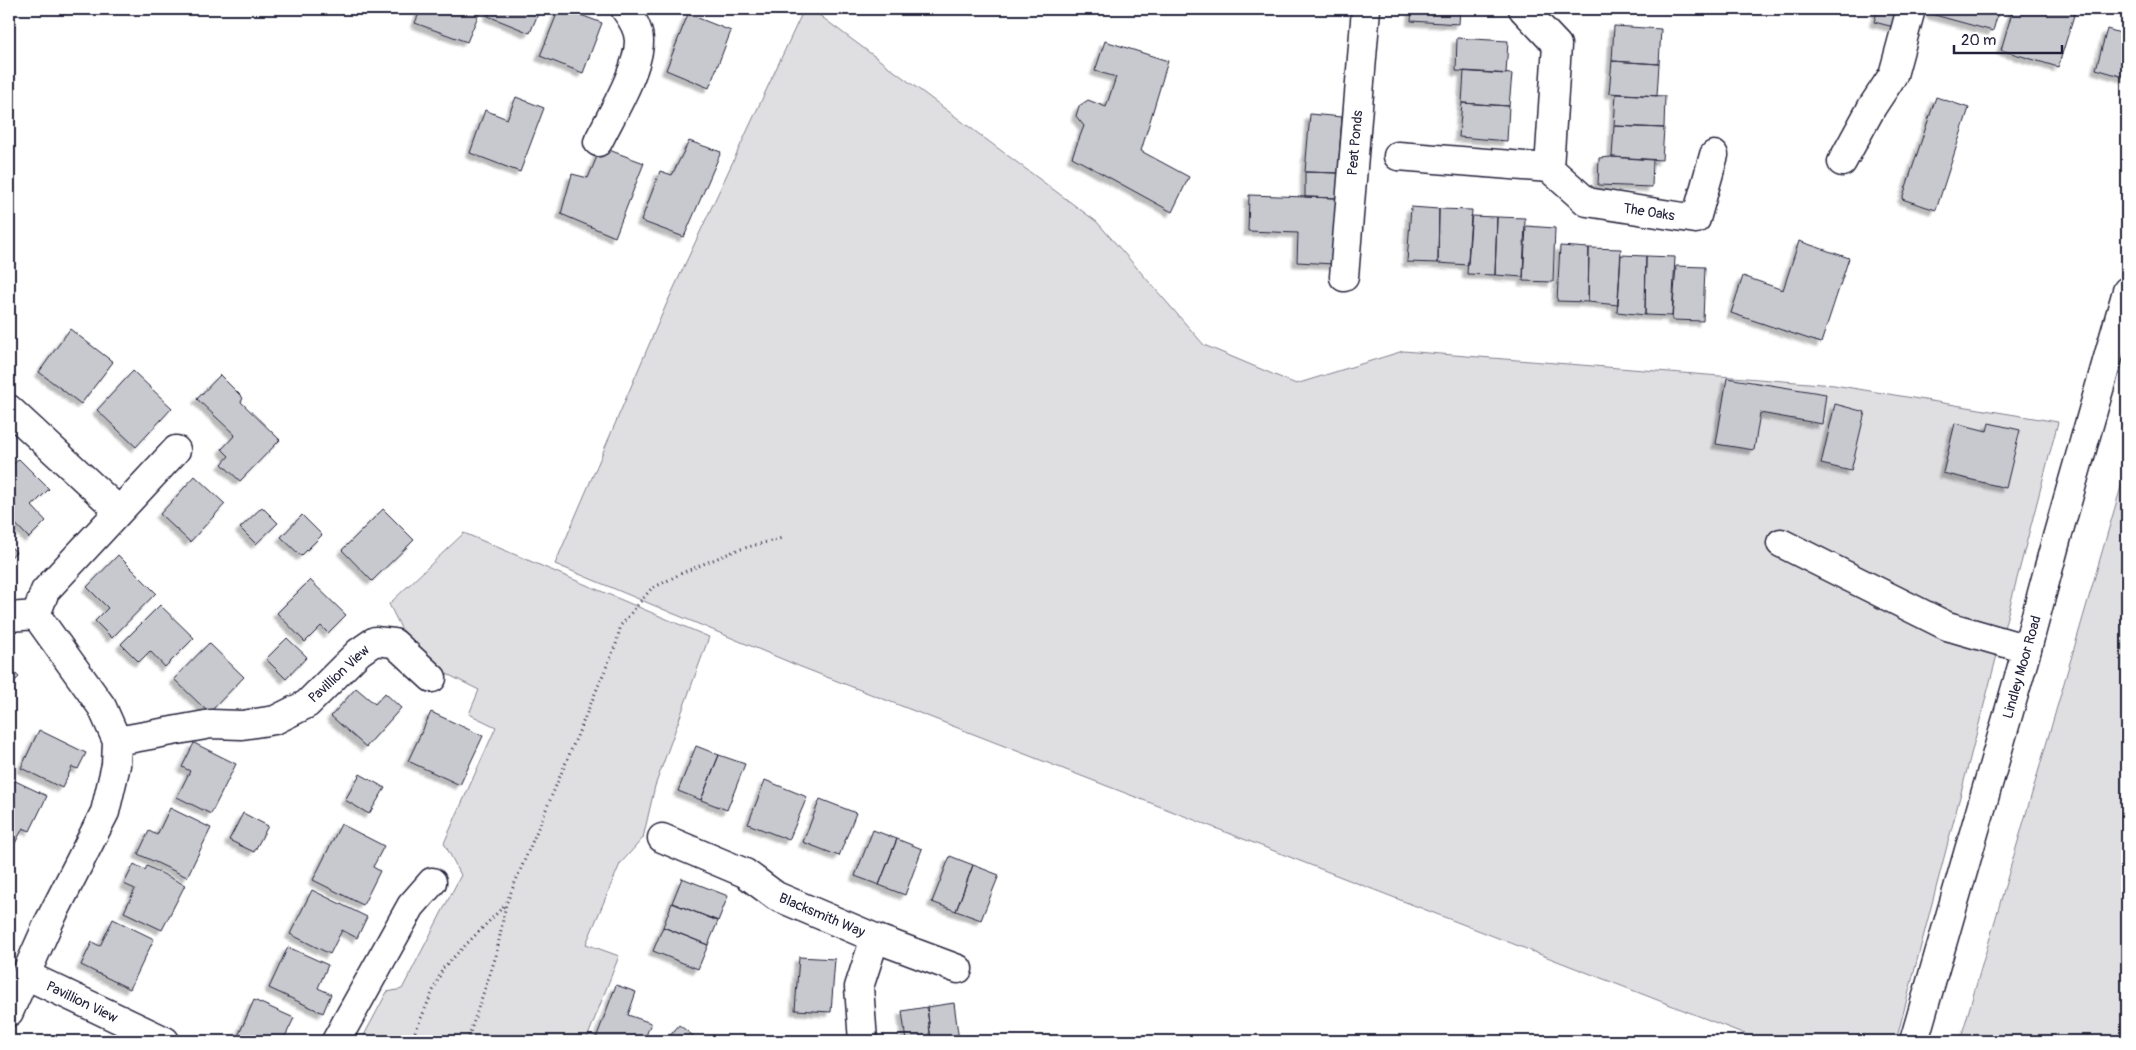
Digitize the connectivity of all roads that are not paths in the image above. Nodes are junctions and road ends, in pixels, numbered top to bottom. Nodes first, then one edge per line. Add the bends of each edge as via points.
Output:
1 (625, 9) edge
2 (1366, 9) edge
3 (1523, 9) edge
4 (1911, 9) edge
5 (598, 142) dead end
6 (1714, 155) dead end
7 (1398, 156) dead end
8 (1842, 162) dead end
9 (1549, 168) junction
10 (1344, 277) dead end
11 (2127, 291) edge
12 (9, 409) edge
13 (176, 450) dead end
14 (118, 510) junction
15 (1780, 543) dead end
16 (36, 615) junction
17 (9, 617) edge
18 (2027, 649) junction
19 (432, 678) dead end
20 (117, 741) junction
21 (662, 838) dead end
22 (432, 882) dead end
23 (875, 938) junction
24 (958, 969) dead end
25 (26, 975) junction
26 (9, 1012) edge
27 (165, 1041) edge
28 (336, 1041) edge
29 (863, 1041) edge
30 (1914, 1041) edge

1 - 5 street via 639,39 635,64
2 - 10 street, Peat Ponds
3 - 9 street via 1557,46
4 - 8 street via 1893,75
6 - 9 street, The Oaks via 1696,219 1587,202
7 - 9 street
11 - 18 street, Lindley Moor Road
12 - 14 street
13 - 14 street
14 - 16 street via 45,591
15 - 18 street via 1947,626
16 - 17 street
16 - 20 street via 102,707
18 - 30 street, Lindley Moor Road
19 - 20 street, Pavillion View via 394,643 374,641 308,704 275,720 242,725 211,724
20 - 25 street via 116,765 105,812
21 - 23 street, Blacksmith Way via 745,873 776,896
22 - 28 street via 411,906
23 - 24 street, Blacksmith Way
23 - 29 street, Blacksmith Way via 859,987
25 - 26 street
25 - 27 street, Pavillion View

